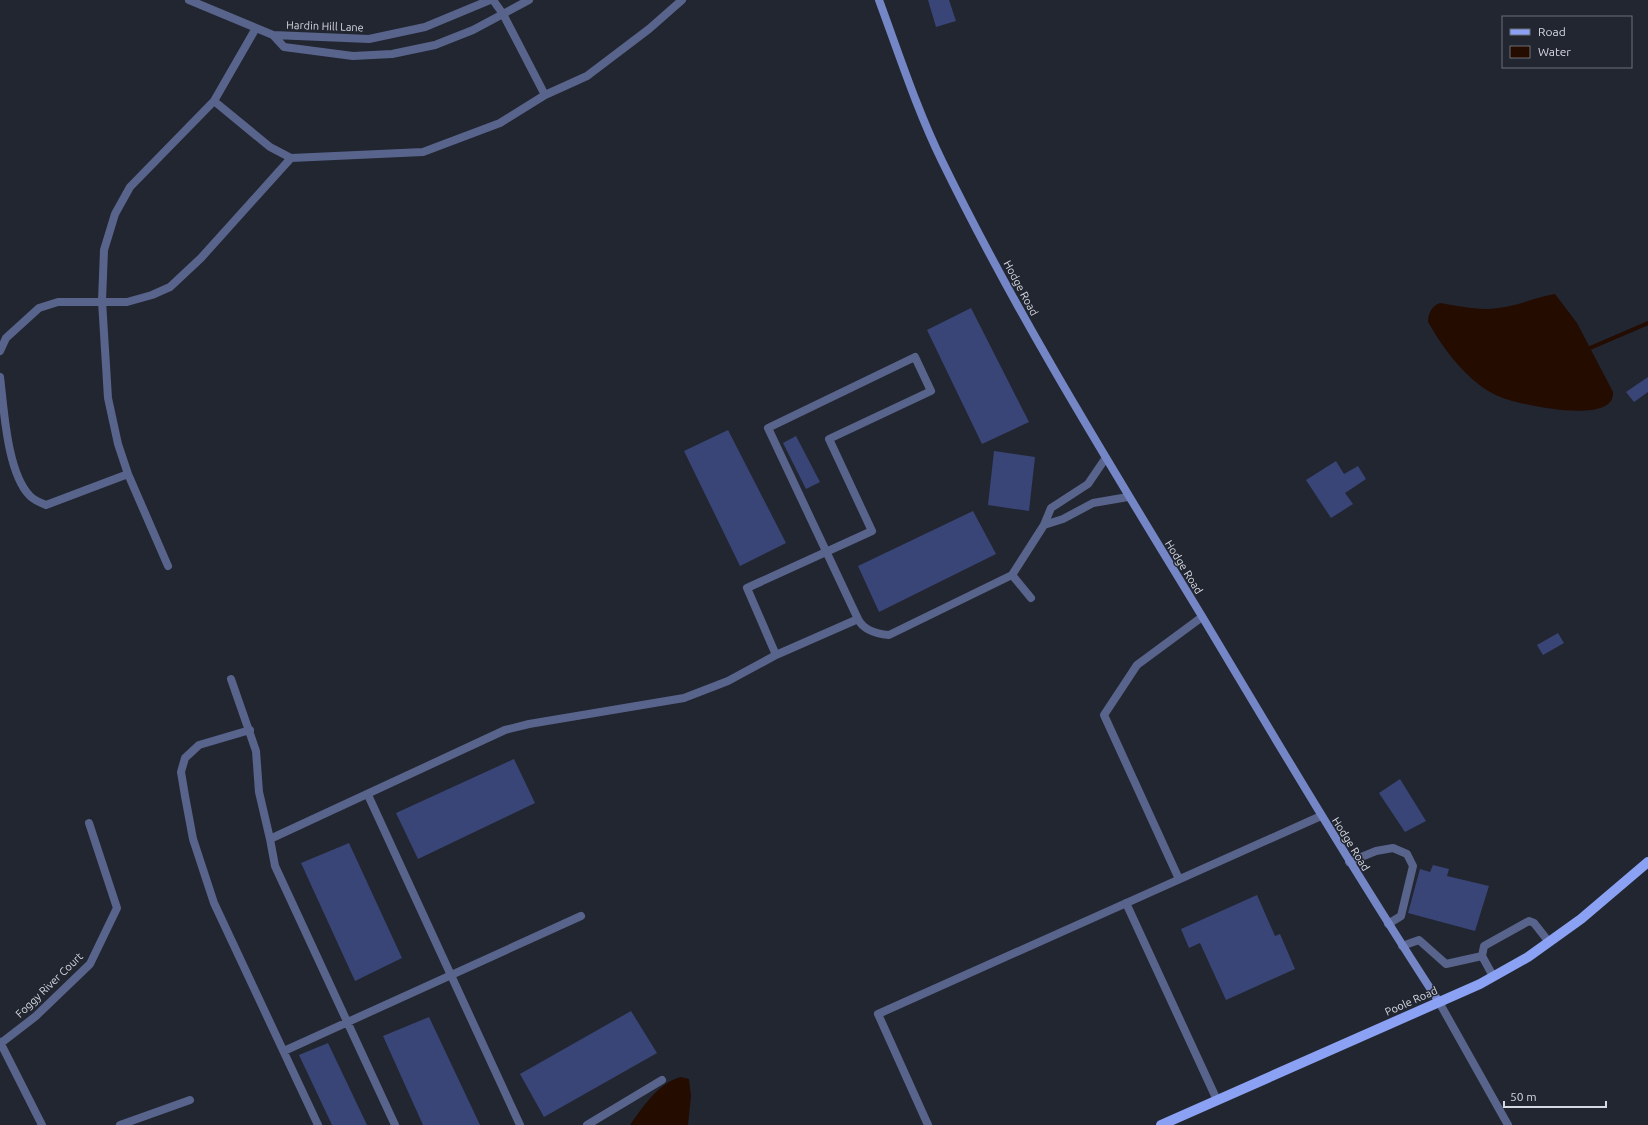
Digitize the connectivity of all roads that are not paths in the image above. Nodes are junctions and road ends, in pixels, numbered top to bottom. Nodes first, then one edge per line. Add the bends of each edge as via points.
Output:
1 (188, 0) edge
2 (490, 0) edge
3 (493, 0) edge
4 (529, 0) edge
5 (682, 0) edge
6 (879, 0) edge
7 (503, 14) junction
8 (256, 28) junction
9 (273, 35) junction
10 (545, 95) junction
11 (214, 101) junction
12 (291, 158) junction
13 (102, 301) junction
14 (0, 351) edge
15 (0, 377) edge
16 (1105, 459) junction
17 (128, 474) junction
18 (1128, 496) junction
19 (1044, 525) junction
20 (826, 552) junction
21 (168, 566) dead end
22 (1012, 575) junction
23 (1031, 598) dead end
24 (1202, 617) junction
25 (858, 619) junction
26 (776, 655) junction
27 (231, 679) dead end
28 (250, 730) junction
29 (368, 795) junction
30 (1321, 816) junction
31 (88, 823) dead end
32 (270, 839) junction
33 (1349, 862) junction
34 (1646, 868) edge
35 (1179, 879) junction
36 (1126, 903) junction
37 (581, 916) dead end
38 (1388, 924) junction
39 (1549, 942) junction
40 (1402, 946) junction
41 (1482, 956) junction
42 (450, 974) junction
43 (1493, 976) junction
44 (1439, 1002) junction
45 (348, 1022) junction
46 (1, 1043) edge
47 (284, 1051) junction
48 (662, 1080) dead end
49 (190, 1100) dead end
50 (1217, 1100) junction
51 (42, 1125) edge
52 (120, 1125) edge
53 (318, 1125) edge
54 (395, 1125) edge
55 (520, 1125) edge
56 (587, 1125) edge
57 (928, 1125) edge
58 (1161, 1125) edge
59 (1508, 1125) edge

1 - 8 street, Hardin Hill Lane
2 - 9 street, Hardin Hill Lane via 425,27 369,39
3 - 7 street
4 - 7 street, Hardin Hill Lane
5 - 10 street via 588,76
6 - 16 main road, Hodge Road via 942,161 1038,343
7 - 9 street, Hardin Hill Lane via 473,30 435,45 392,54 353,56 284,47
7 - 10 street
8 - 9 street, Hardin Hill Lane
8 - 11 street
10 - 12 street via 500,123 423,152
11 - 12 street via 270,147
11 - 13 street via 130,187 119,207 104,250
12 - 13 street via 201,258 170,287 127,302
13 - 14 street via 58,302 39,308 6,338
13 - 17 street via 108,398 118,444
15 - 17 street via 8,444 21,484 31,497 46,505
16 - 18 main road, Hodge Road
16 - 19 street via 1088,484 1051,508
17 - 21 street
18 - 19 street via 1093,503
18 - 24 main road, Hodge Road
19 - 22 street
20 - 20 street via 768,428 915,357 931,391 829,439 872,531
20 - 25 street
20 - 26 street via 747,588
22 - 23 street
22 - 25 street via 889,635 879,634 861,626
24 - 30 main road, Hodge Road
24 - 35 street via 1137,665 1104,715
25 - 26 street
26 - 29 street via 728,681 684,698 505,730
27 - 28 street
28 - 32 street via 256,751 259,792
28 - 47 street via 199,745 185,758 181,772 193,839 214,903
29 - 32 street
29 - 42 street
30 - 33 main road, Hodge Road
30 - 35 street
31 - 46 street, Foggy River Court via 117,908 90,964 36,1016
32 - 45 street via 275,866
33 - 38 main road, Hodge Road
33 - 38 street via 1376,851 1393,848 1407,854 1413,866 1401,916
34 - 39 main road, Poole Road
35 - 36 street
36 - 50 street
36 - 57 street via 878,1014
37 - 42 street
38 - 40 main road, Hodge Road
39 - 41 street via 1534,923 1529,921 1484,946
39 - 43 main road, Poole Road
40 - 41 street via 1419,940 1446,964
40 - 44 main road, Hodge Road
41 - 43 street
42 - 45 street
42 - 55 street
43 - 44 main road, Poole Road
44 - 50 main road, Poole Road
44 - 59 street, Hodge Road
45 - 47 street
45 - 54 street
46 - 51 street
47 - 53 street
48 - 56 street
49 - 52 street
50 - 58 main road, Poole Road

